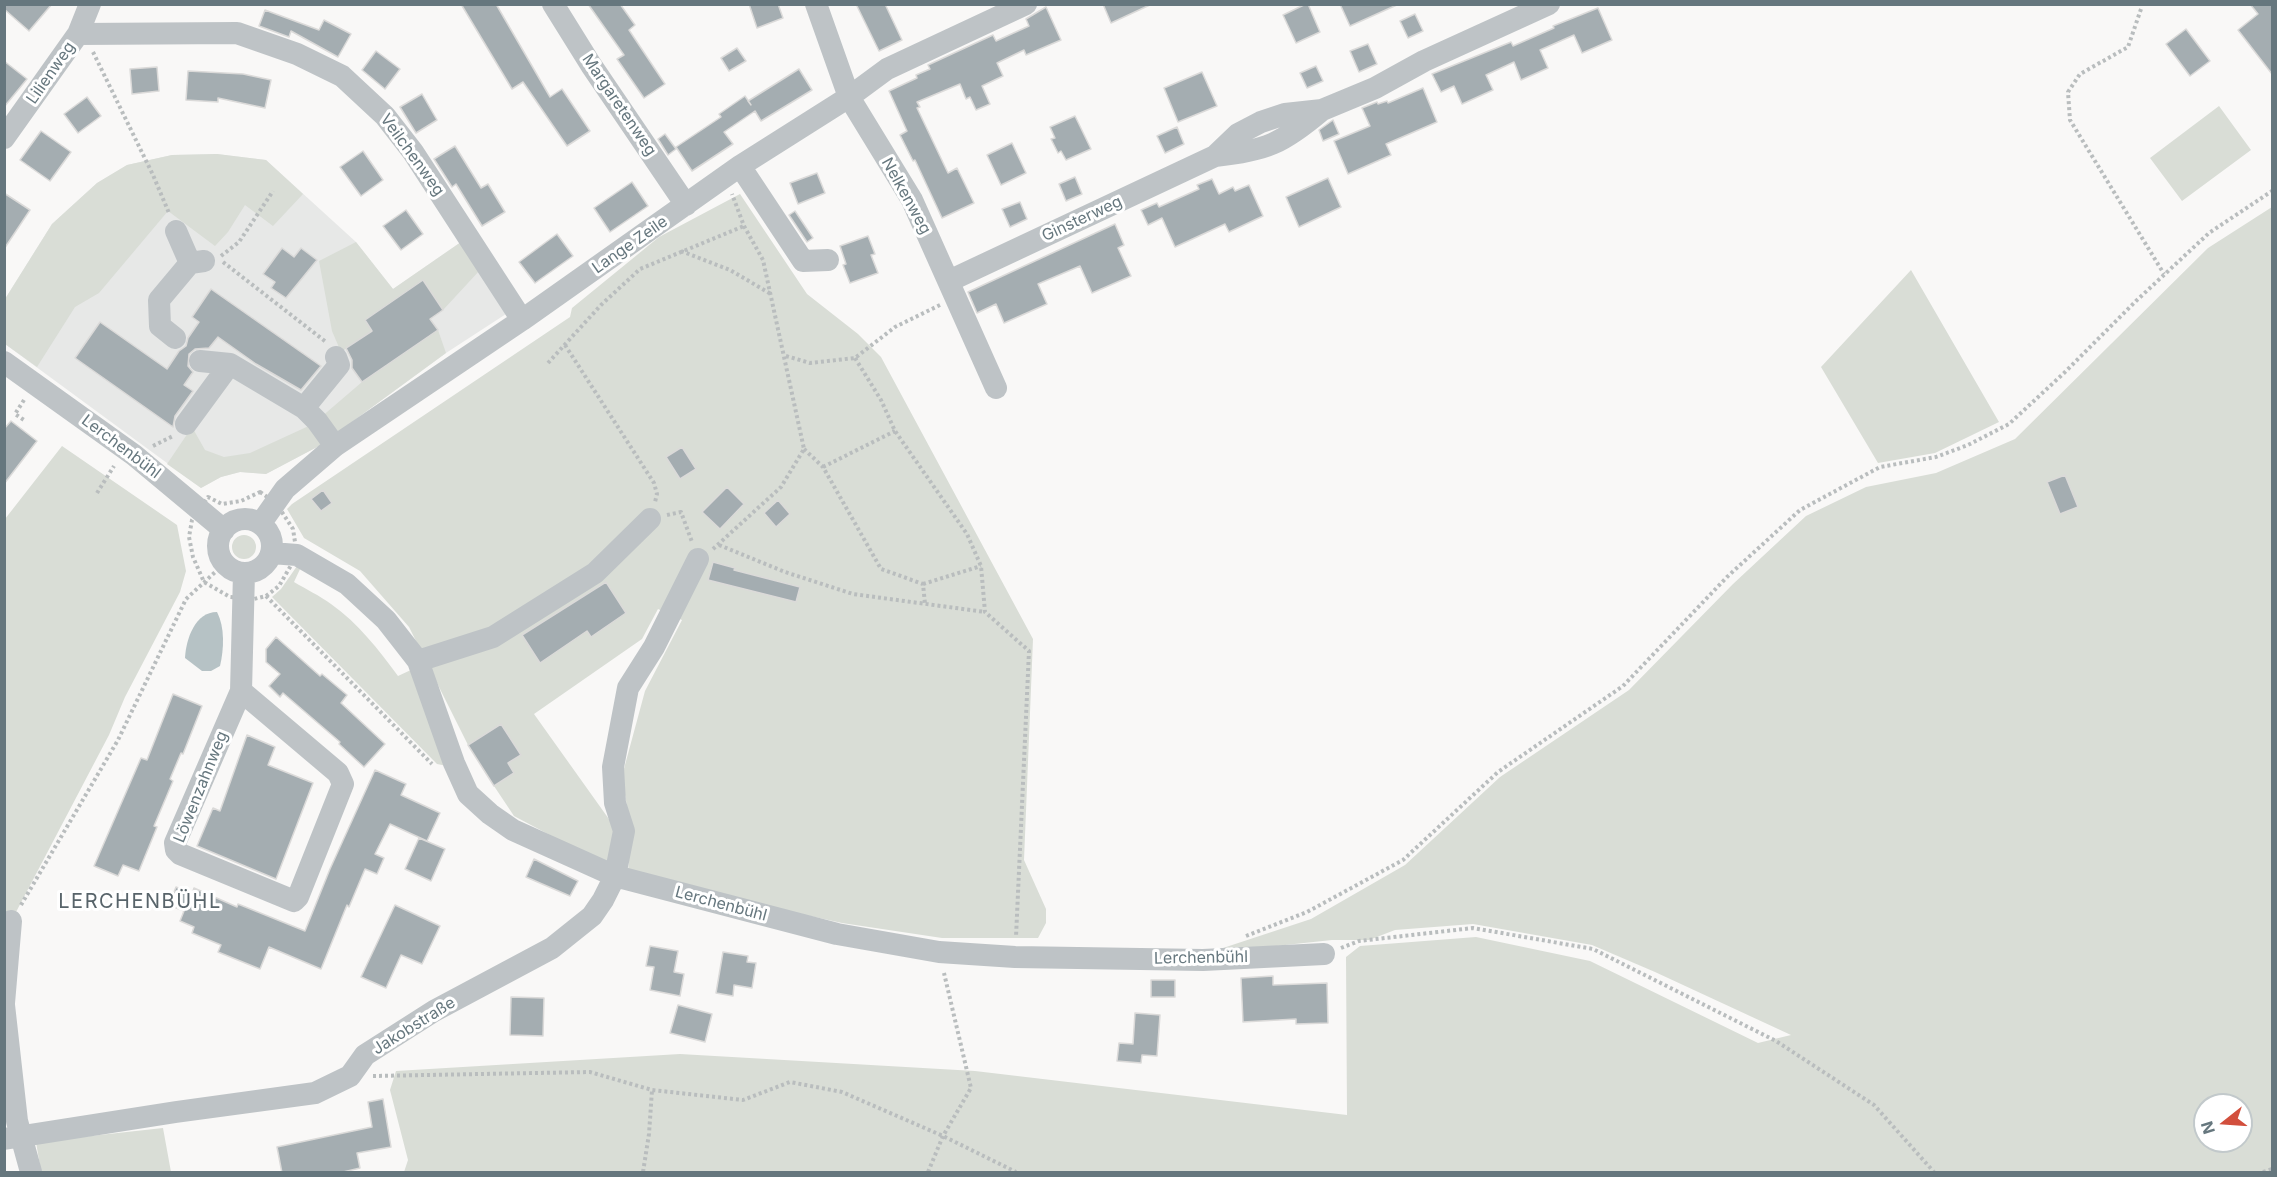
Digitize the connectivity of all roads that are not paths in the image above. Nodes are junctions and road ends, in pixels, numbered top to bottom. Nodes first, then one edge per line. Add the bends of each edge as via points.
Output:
1 (90, 4) edge
2 (554, 4) edge
3 (816, 4) edge
4 (1026, 4) edge
5 (1548, 4) edge
6 (78, 34) junction
7 (849, 97) junction
8 (4, 138) edge
9 (733, 171) junction
10 (686, 205) junction
11 (176, 231) road end
12 (828, 260) dead end
13 (953, 289) junction
14 (522, 320) junction
15 (175, 338) dead end
16 (336, 357) road end
17 (200, 361) dead end
18 (230, 364) junction
19 (9, 366) edge
20 (996, 388) dead end
21 (304, 408) junction
22 (186, 424) road end
23 (335, 446) junction
24 (650, 519) road end
25 (261, 524) junction
26 (224, 530) junction
27 (272, 553) junction
28 (698, 558) road end
29 (235, 568) junction
30 (418, 661) junction
31 (241, 691) junction
32 (615, 876) junction
33 (11, 921) road end
34 (1324, 954) road end
35 (4, 1004) edge
36 (13, 1138) edge
37 (31, 1173) edge

1 - 6 street, Lilienweg
2 - 10 street, Margaretenweg
3 - 7 street, Nelkenweg
4 - 7 street, Lange Zeile via 887,69
5 - 13 street, Ginsterweg via 1322,110 1285,114 1261,122 1238,134 1215,156
6 - 8 street, Lilienweg
6 - 14 street, Veilchenweg via 237,33 297,54 342,76 385,116 413,152
7 - 9 street, Lange Zeile
7 - 13 street, Nelkenweg via 912,200
9 - 10 street, Lange Zeile
9 - 12 street via 803,261
10 - 14 street, Lange Zeile
11 - 15 street via 197,262 159,300 160,326
13 - 20 street, Nelkenweg
14 - 23 street, Lange Zeile
16 - 21 street via 339,365
17 - 18 street
18 - 21 street
18 - 22 street
19 - 26 street, Lerchenbühl via 134,455
21 - 23 street
23 - 25 street, Lange Zeile via 285,489
24 - 30 street via 595,573 493,638
25 - 26 street via 241,519
25 - 27 street via 271,536
26 - 29 street via 220,555
27 - 29 street via 261,568
27 - 30 street, Lerchenbühl via 297,555 347,584 386,620
28 - 32 street, Jakobstraße via 654,648 628,688 613,767 615,802 624,831
29 - 31 street, Löwenzahnweg
30 - 32 street, Lerchenbühl via 468,794 513,830
31 - 31 street, Löwenzahnweg via 175,843 176,850 294,901 343,784 338,773
32 - 34 street, Lerchenbühl via 837,934 939,952 1203,960
32 - 36 street, Jakobstraße via 592,916 552,948 424,1018 365,1055 350,1076 315,1093
33 - 35 street
35 - 36 street via 17,1121
36 - 37 street

